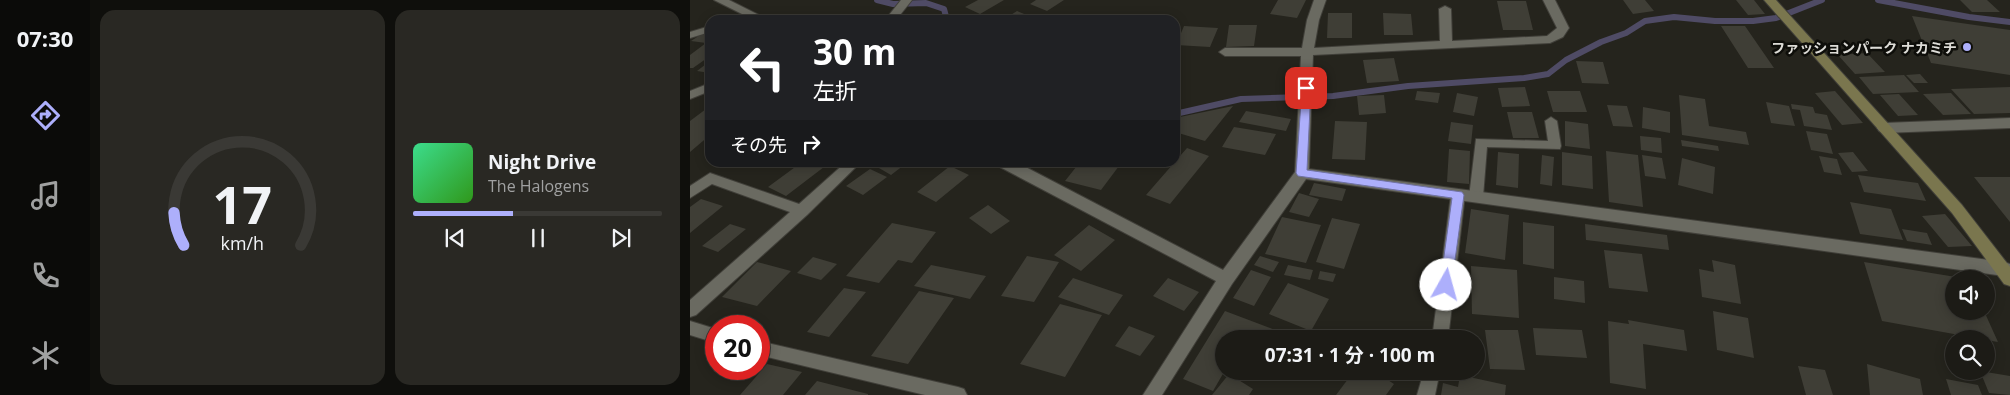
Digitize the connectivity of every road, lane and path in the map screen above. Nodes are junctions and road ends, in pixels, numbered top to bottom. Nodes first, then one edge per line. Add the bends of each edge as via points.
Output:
1 (720, 0) edge
2 (907, 0) edge
3 (1320, 0) edge
4 (1549, 0) edge
5 (1770, 0) edge
6 (1445, 9) dead end
7 (752, 15) edge
8 (894, 15) edge
9 (705, 30) edge
10 (690, 35) edge
11 (1446, 44) junction
12 (1224, 52) dead end
13 (1307, 52) junction
14 (705, 89) edge
15 (690, 95) edge
16 (1551, 121) dead end
17 (2010, 123) edge
18 (1884, 128) junction
19 (849, 167) edge
20 (1013, 167) edge
21 (1302, 173) junction
22 (690, 193) edge
23 (1458, 195) junction
24 (1476, 197) junction
25 (802, 211) junction
26 (2007, 274) edge
27 (1226, 279) junction
28 (690, 310) edge
29 (690, 328) edge
30 (1441, 330) edge
31 (705, 333) edge
32 (770, 351) edge
33 (1430, 380) edge
34 (1156, 394) edge
35 (958, 395) edge
36 (1426, 395) edge

1 - 7 street
2 - 8 lane
3 - 13 street
4 - 11 street via 1563,28 1550,39
5 - 18 street
6 - 11 street
9 - 10 lane
11 - 13 street
12 - 13 street
13 - 21 street
14 - 15 lane
16 - 24 lane via 1556,146 1481,142
17 - 18 street
18 - 26 street via 1957,208
19 - 25 lane
20 - 27 street
21 - 23 street
21 - 27 street
22 - 25 lane via 710,178
23 - 24 street
23 - 30 lane
24 - 26 street
25 - 28 lane
27 - 34 street
29 - 31 lane
32 - 35 lane
33 - 36 lane

